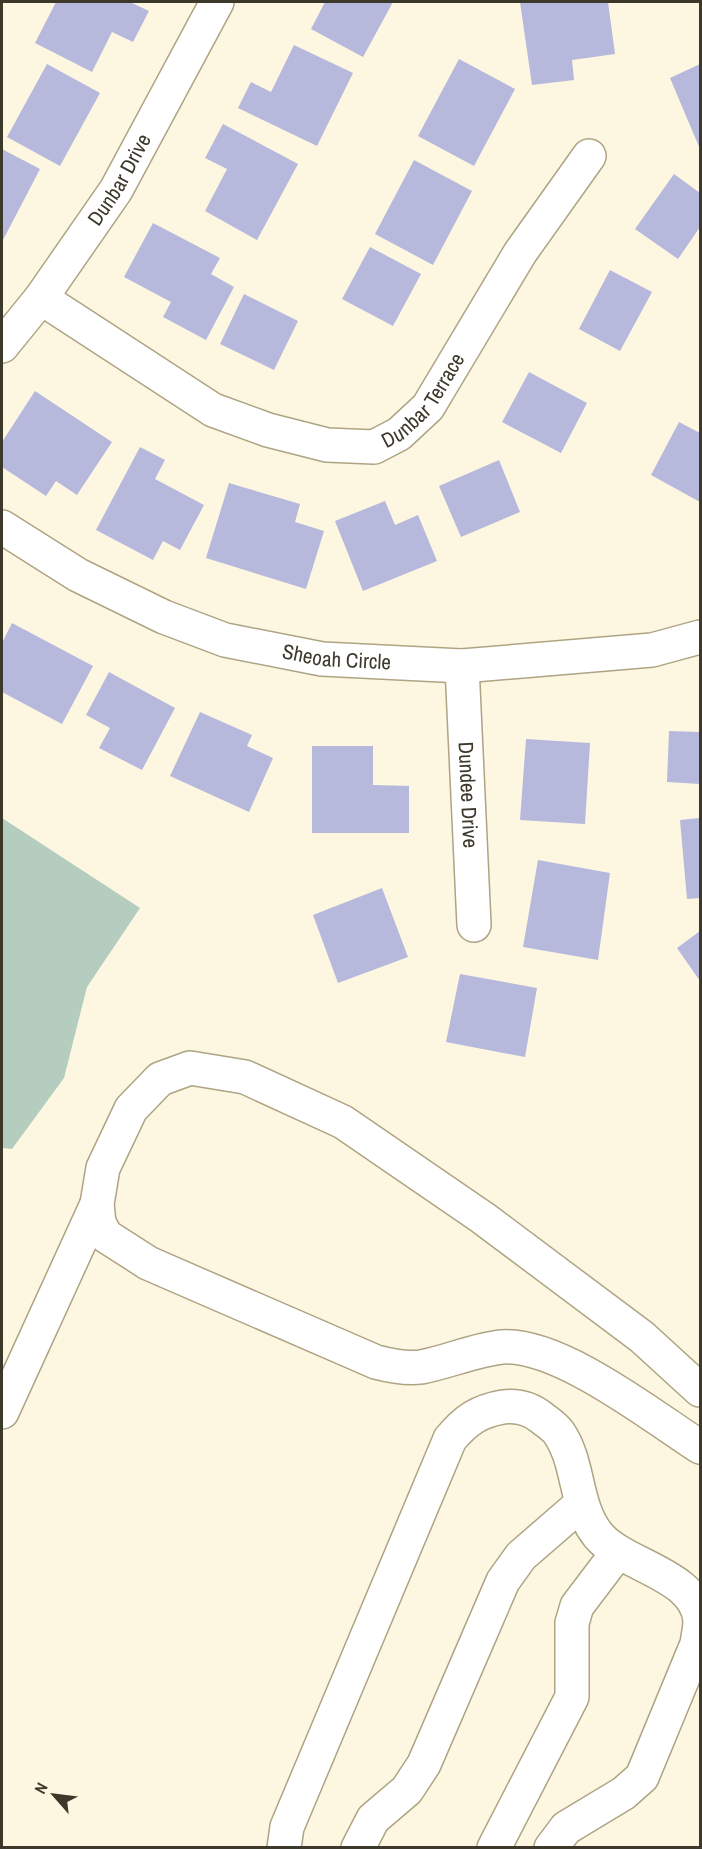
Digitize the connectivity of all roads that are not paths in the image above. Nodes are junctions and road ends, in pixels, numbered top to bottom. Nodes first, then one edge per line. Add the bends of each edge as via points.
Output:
1 (218, 2) edge
2 (589, 156) dead end
3 (41, 298) junction
4 (2, 346) edge
5 (2, 527) edge
6 (700, 637) edge
7 (462, 666) junction
8 (474, 925) dead end
9 (98, 1204) junction
10 (700, 1390) edge
11 (2, 1412) edge
12 (700, 1447) edge
13 (581, 1504) junction
14 (618, 1552) junction
15 (284, 1848) edge
16 (358, 1848) edge
17 (494, 1848) edge
18 (551, 1848) edge

1 - 3 street, Dunbar Drive via 116,190
2 - 3 street, Dunbar Terrace via 520,253 428,407 399,434 374,447 327,445 213,410
3 - 4 street, Dunbar Drive
5 - 7 street, Sheoah Circle via 89,580 164,617 225,640 322,659
6 - 7 street, Sheoah Circle via 652,650
7 - 8 street, Dundee Drive
9 - 10 street via 103,1168 131,1109 160,1079 190,1068 245,1077 344,1122 474,1211 642,1337
9 - 11 street
9 - 12 street via 99,1223 106,1236 148,1263 376,1362 421,1367 503,1347 528,1350 571,1365
13 - 14 street via 598,1536
13 - 15 street via 559,1432 534,1412 513,1406 485,1410 465,1421 450,1439 287,1827
13 - 16 street via 521,1556 502,1581 424,1764 406,1790 373,1819
14 - 17 street via 577,1606 572,1623 572,1697
14 - 18 street via 672,1580 692,1599 700,1620 697,1644 642,1777 624,1793 566,1828

